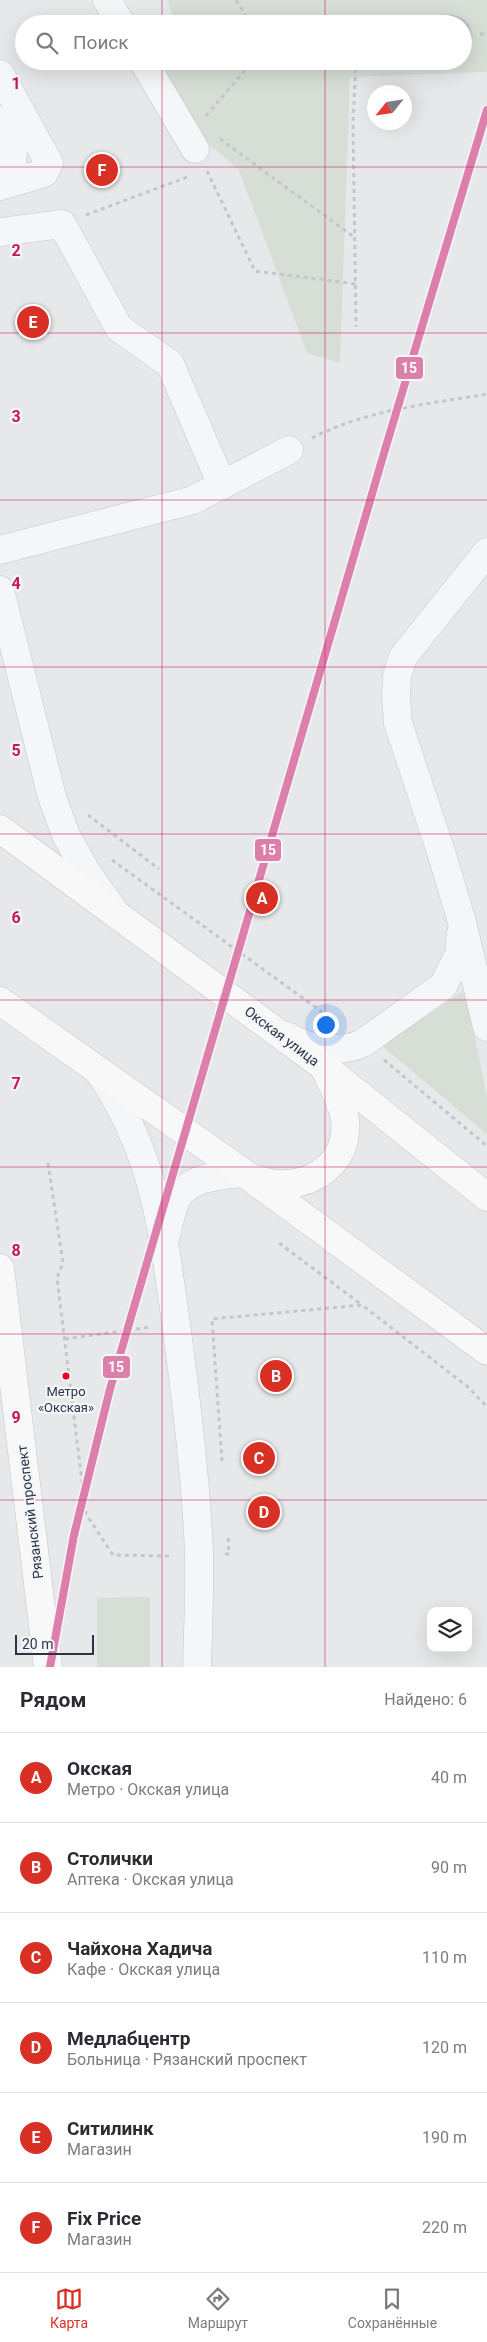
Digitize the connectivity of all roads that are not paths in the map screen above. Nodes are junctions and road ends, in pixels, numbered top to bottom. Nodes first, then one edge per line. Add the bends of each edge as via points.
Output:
1 (106, 0) edge
2 (115, 15) edge
3 (149, 70) edge
4 (0, 74) edge
5 (0, 120) edge
6 (194, 137) road end
7 (0, 167) edge
8 (0, 186) edge
9 (0, 232) edge
10 (289, 450) road end
11 (222, 485) junction
12 (0, 550) edge
13 (487, 552) edge
14 (0, 590) edge
15 (0, 829) edge
16 (117, 915) junction
17 (462, 922) junction
18 (483, 995) edge
19 (0, 1000) edge
20 (487, 1026) edge
21 (272, 1028) junction
22 (323, 1066) junction
23 (96, 1068) junction
24 (245, 1174) junction
25 (487, 1197) edge
26 (164, 1241) junction
27 (0, 1268) edge
28 (487, 1351) edge
29 (48, 1667) edge
30 (197, 1667) edge

1 - 2 street
3 - 6 street
4 - 8 street via 49,163 44,173
5 - 7 street via 13,151 12,164
9 - 11 street via 62,224 119,328 170,364
10 - 11 street
11 - 12 street via 192,500
13 - 17 street via 403,657 396,697 398,723
14 - 16 street via 52,797 66,835 87,874
15 - 16 main road, Окская улица
16 - 21 main road, Окская улица
17 - 18 street
17 - 21 street via 459,954 443,986 363,1043 350,1049 331,1050 294,1041
18 - 20 street
19 - 23 main road
21 - 22 main road, Окская улица
22 - 24 main road via 344,1115 345,1136 339,1152 327,1168 309,1181 287,1186 270,1184
22 - 25 main road, Окская улица
23 - 24 main road
23 - 26 street via 119,1102 146,1161
24 - 26 street via 194,1182 176,1200
24 - 28 main road
26 - 30 street via 187,1400 196,1499 199,1555
27 - 29 main road, Рязанский проспект

